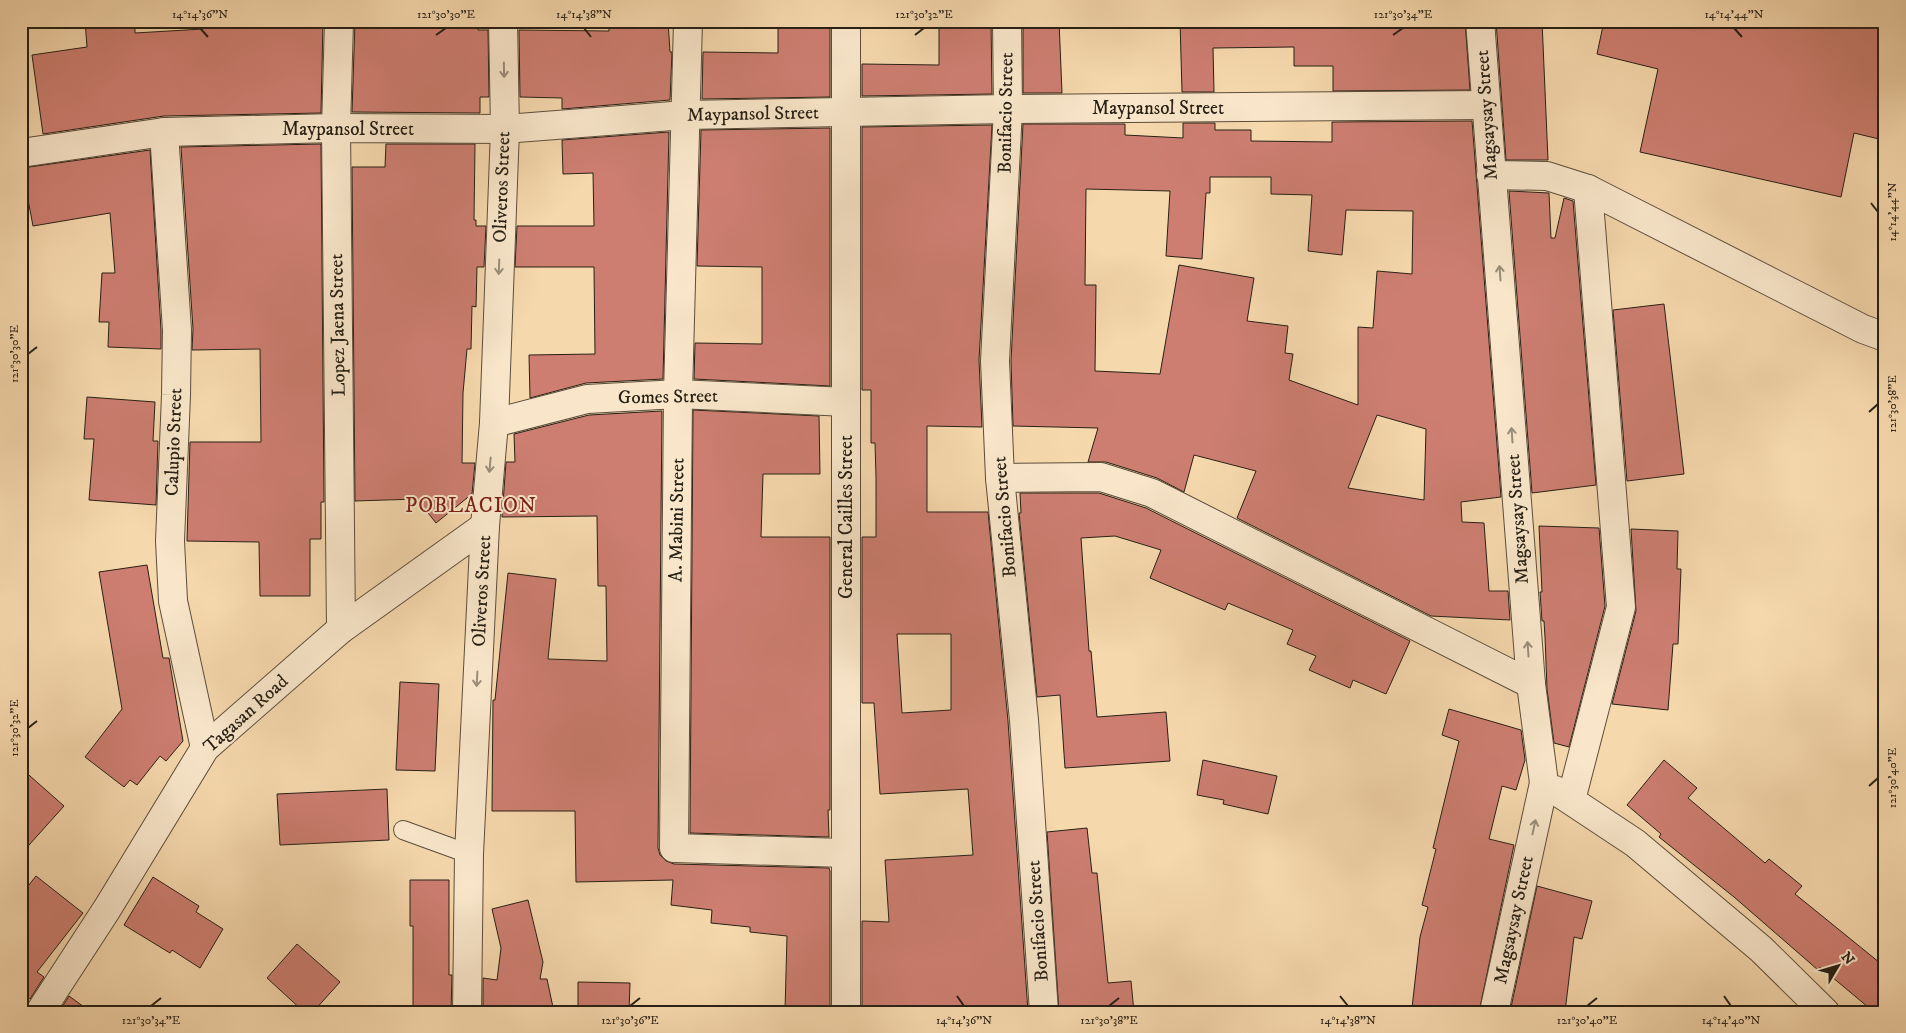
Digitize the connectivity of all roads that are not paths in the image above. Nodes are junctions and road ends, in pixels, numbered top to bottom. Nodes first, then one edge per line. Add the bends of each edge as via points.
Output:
1 (339, 21) edge
2 (503, 21) edge
3 (688, 21) edge
4 (846, 21) edge
5 (1007, 21) edge
6 (1480, 21) edge
7 (1486, 105) junction
8 (1008, 109) junction
9 (847, 112) junction
10 (685, 115) junction
11 (336, 128) junction
12 (505, 129) junction
13 (164, 132) junction
14 (21, 152) edge
15 (1491, 175) junction
16 (1588, 189) junction
17 (1885, 337) edge
18 (678, 394) junction
19 (846, 402) junction
20 (494, 424) junction
21 (1000, 478) junction
22 (485, 526) junction
23 (341, 629) junction
24 (1531, 684) junction
25 (205, 748) junction
26 (1544, 783) junction
27 (1571, 800) junction
28 (403, 830) dead end
29 (846, 853) junction
30 (469, 854) junction
31 (40, 1012) edge
32 (467, 1012) edge
33 (846, 1012) edge
34 (1044, 1012) edge
35 (1494, 1012) edge
36 (1826, 1012) edge

1 - 11 street, Lopez Jaena Street
2 -> 12 street, Oliveros Street
3 - 10 street, A. Mabini Street
4 - 9 street, General Cailles Street
5 - 8 street, Bonifacio Street
6 - 7 street, Magsaysay Street
7 - 8 street, Maypansol Street
7 - 15 street, Magsaysay Street
8 - 9 street, Maypansol Street
8 - 21 street, Bonifacio Street via 995,361
9 - 10 street, Maypansol Street
9 - 19 street, General Cailles Street
10 - 12 street, Maypansol Street
10 - 18 street, A. Mabini Street
11 - 12 street, Maypansol Street
11 - 13 street, Maypansol Street
11 - 23 street, Lopez Jaena Street
12 -> 20 street, Oliveros Street
13 - 14 street, Maypansol Street
13 - 25 street, Calupio Street via 177,330 170,541 173,601
15 - 16 street via 1547,176
24 -> 15 street, Magsaysay Street
16 - 17 street via 1863,329
16 - 27 street via 1621,607
18 - 19 street, Gomes Street
18 - 20 street, Gomes Street via 586,399
18 - 29 street, A. Mabini Street via 674,848
19 - 29 street, General Cailles Street
20 -> 22 street, Oliveros Street
21 - 24 street via 1101,477 1152,493
21 - 34 street, Bonifacio Street via 1024,720
22 - 23 street, Tagasan Road
22 -> 30 street, Oliveros Street
23 - 25 street, Tagasan Road
24 - 26 street, Magsaysay Street
25 - 31 street, Tagasan Road
26 - 27 street
35 -> 26 street, Magsaysay Street
27 - 36 street via 1635,843 1761,949
28 - 30 lane
29 - 33 street, General Cailles Street
30 - 32 street, Oliveros Street

